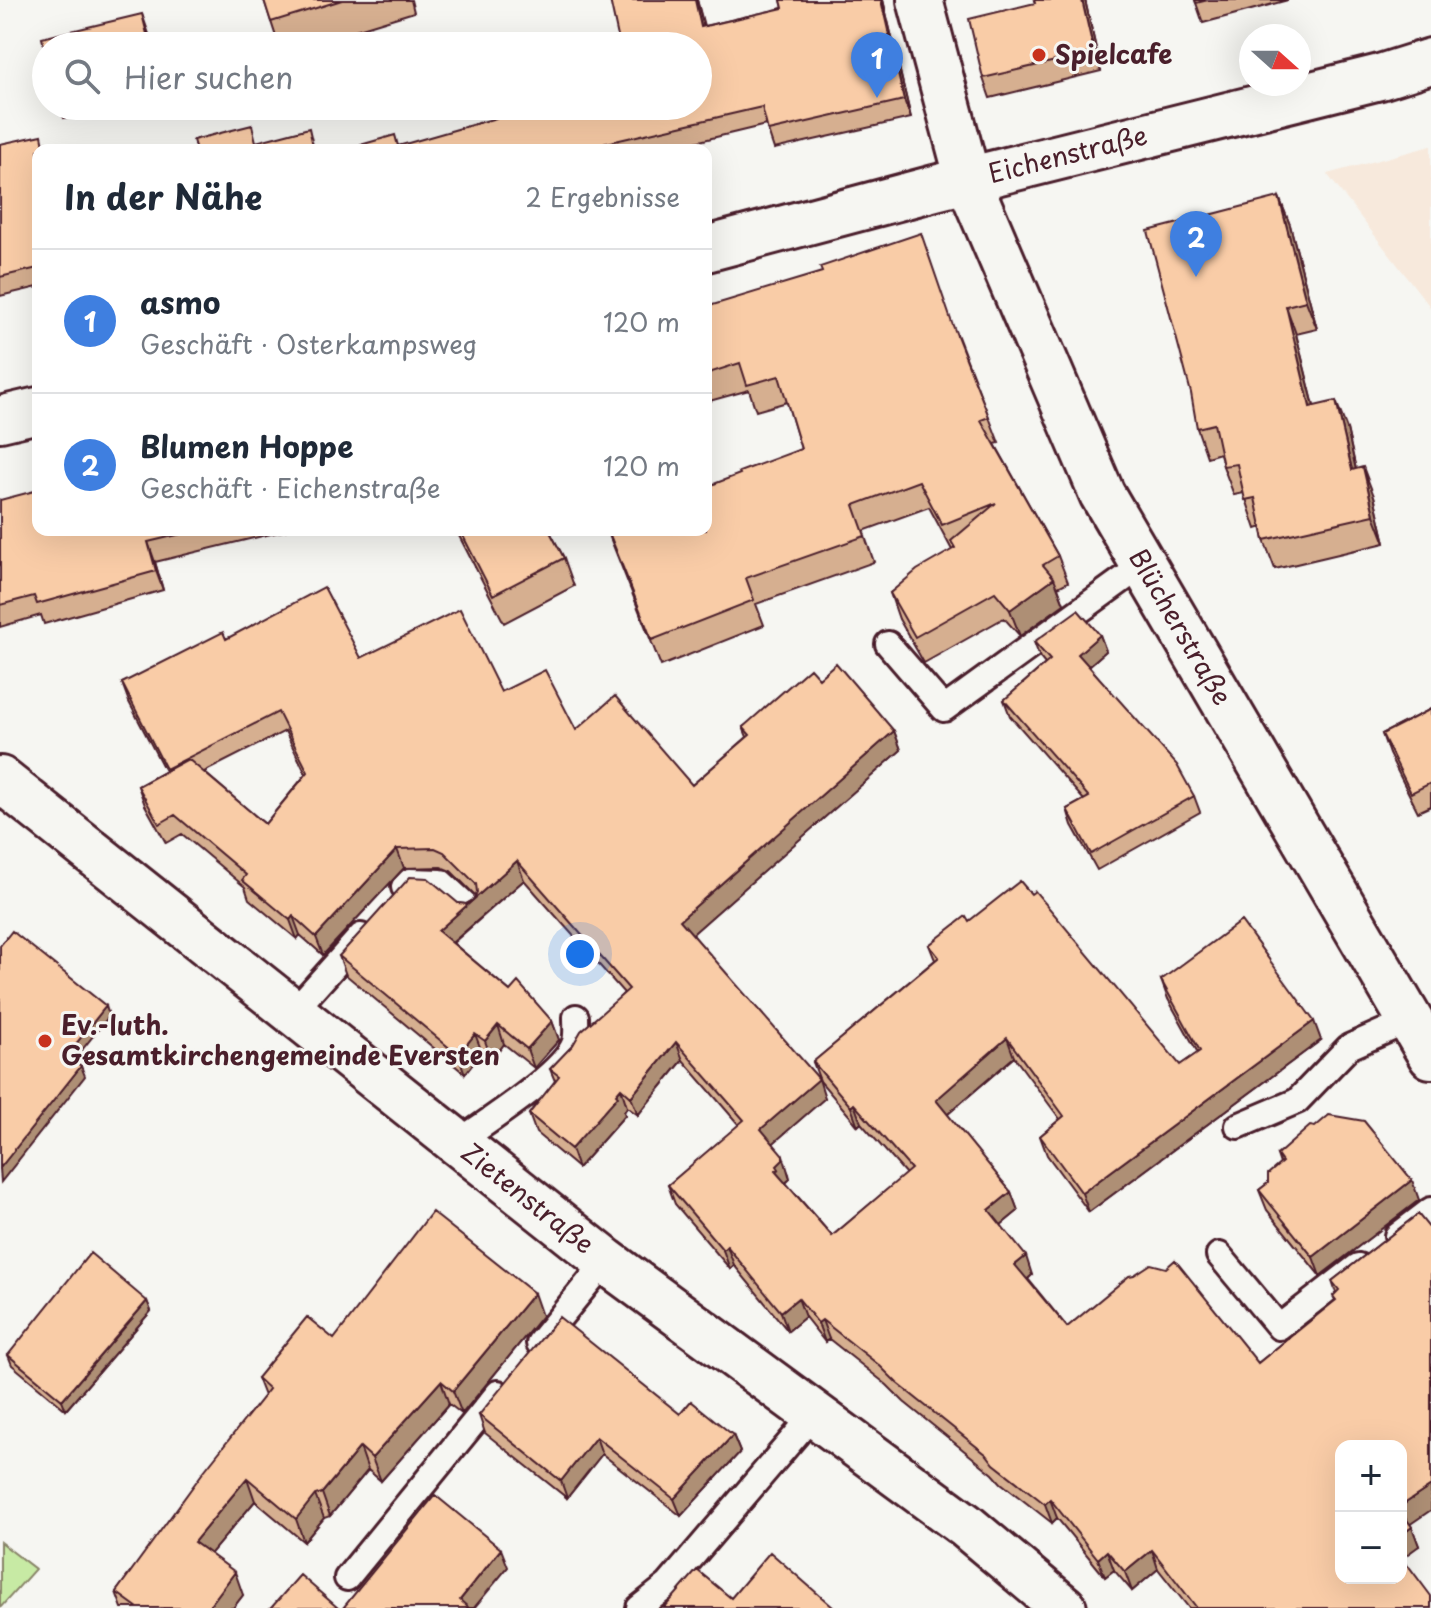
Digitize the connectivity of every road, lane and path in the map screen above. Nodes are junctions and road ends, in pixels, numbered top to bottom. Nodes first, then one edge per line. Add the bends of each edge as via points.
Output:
1 (920, 0) edge
2 (1431, 61) edge
3 (968, 180) junction
4 (712, 247) edge
5 (32, 411) edge
6 (0, 419) edge
7 (1144, 564) junction
8 (888, 644) dead end
9 (0, 779) edge
10 (469, 908) edge
11 (293, 1012) junction
12 (576, 1017) dead end
13 (1420, 1038) edge
14 (1238, 1126) dead end
15 (457, 1143) junction
16 (1431, 1210) edge
17 (1219, 1255) dead end
18 (606, 1261) junction
19 (814, 1414) junction
20 (347, 1578) dead end
21 (639, 1608) edge
22 (1064, 1608) edge

1 - 3 street, Blücherstraße
2 - 3 street, Eichenstraße
3 - 4 street, Eichenstraße
3 - 7 street, Blücherstraße via 1102,494
5 - 6 street
7 - 8 lane via 944,709
7 - 13 street, Blücherstraße
9 - 11 street, Zietenstraße
10 - 11 lane via 441,882 410,881
11 - 15 street, Zietenstraße
12 - 15 lane via 575,1041 565,1060
13 - 14 lane via 1349,1047 1297,1101
15 - 18 street, Zietenstraße
16 - 17 lane via 1279,1327
18 - 19 street, Zietenstraße
18 - 20 lane
19 - 21 lane via 668,1585
19 - 22 street, Zietenstraße via 965,1525

